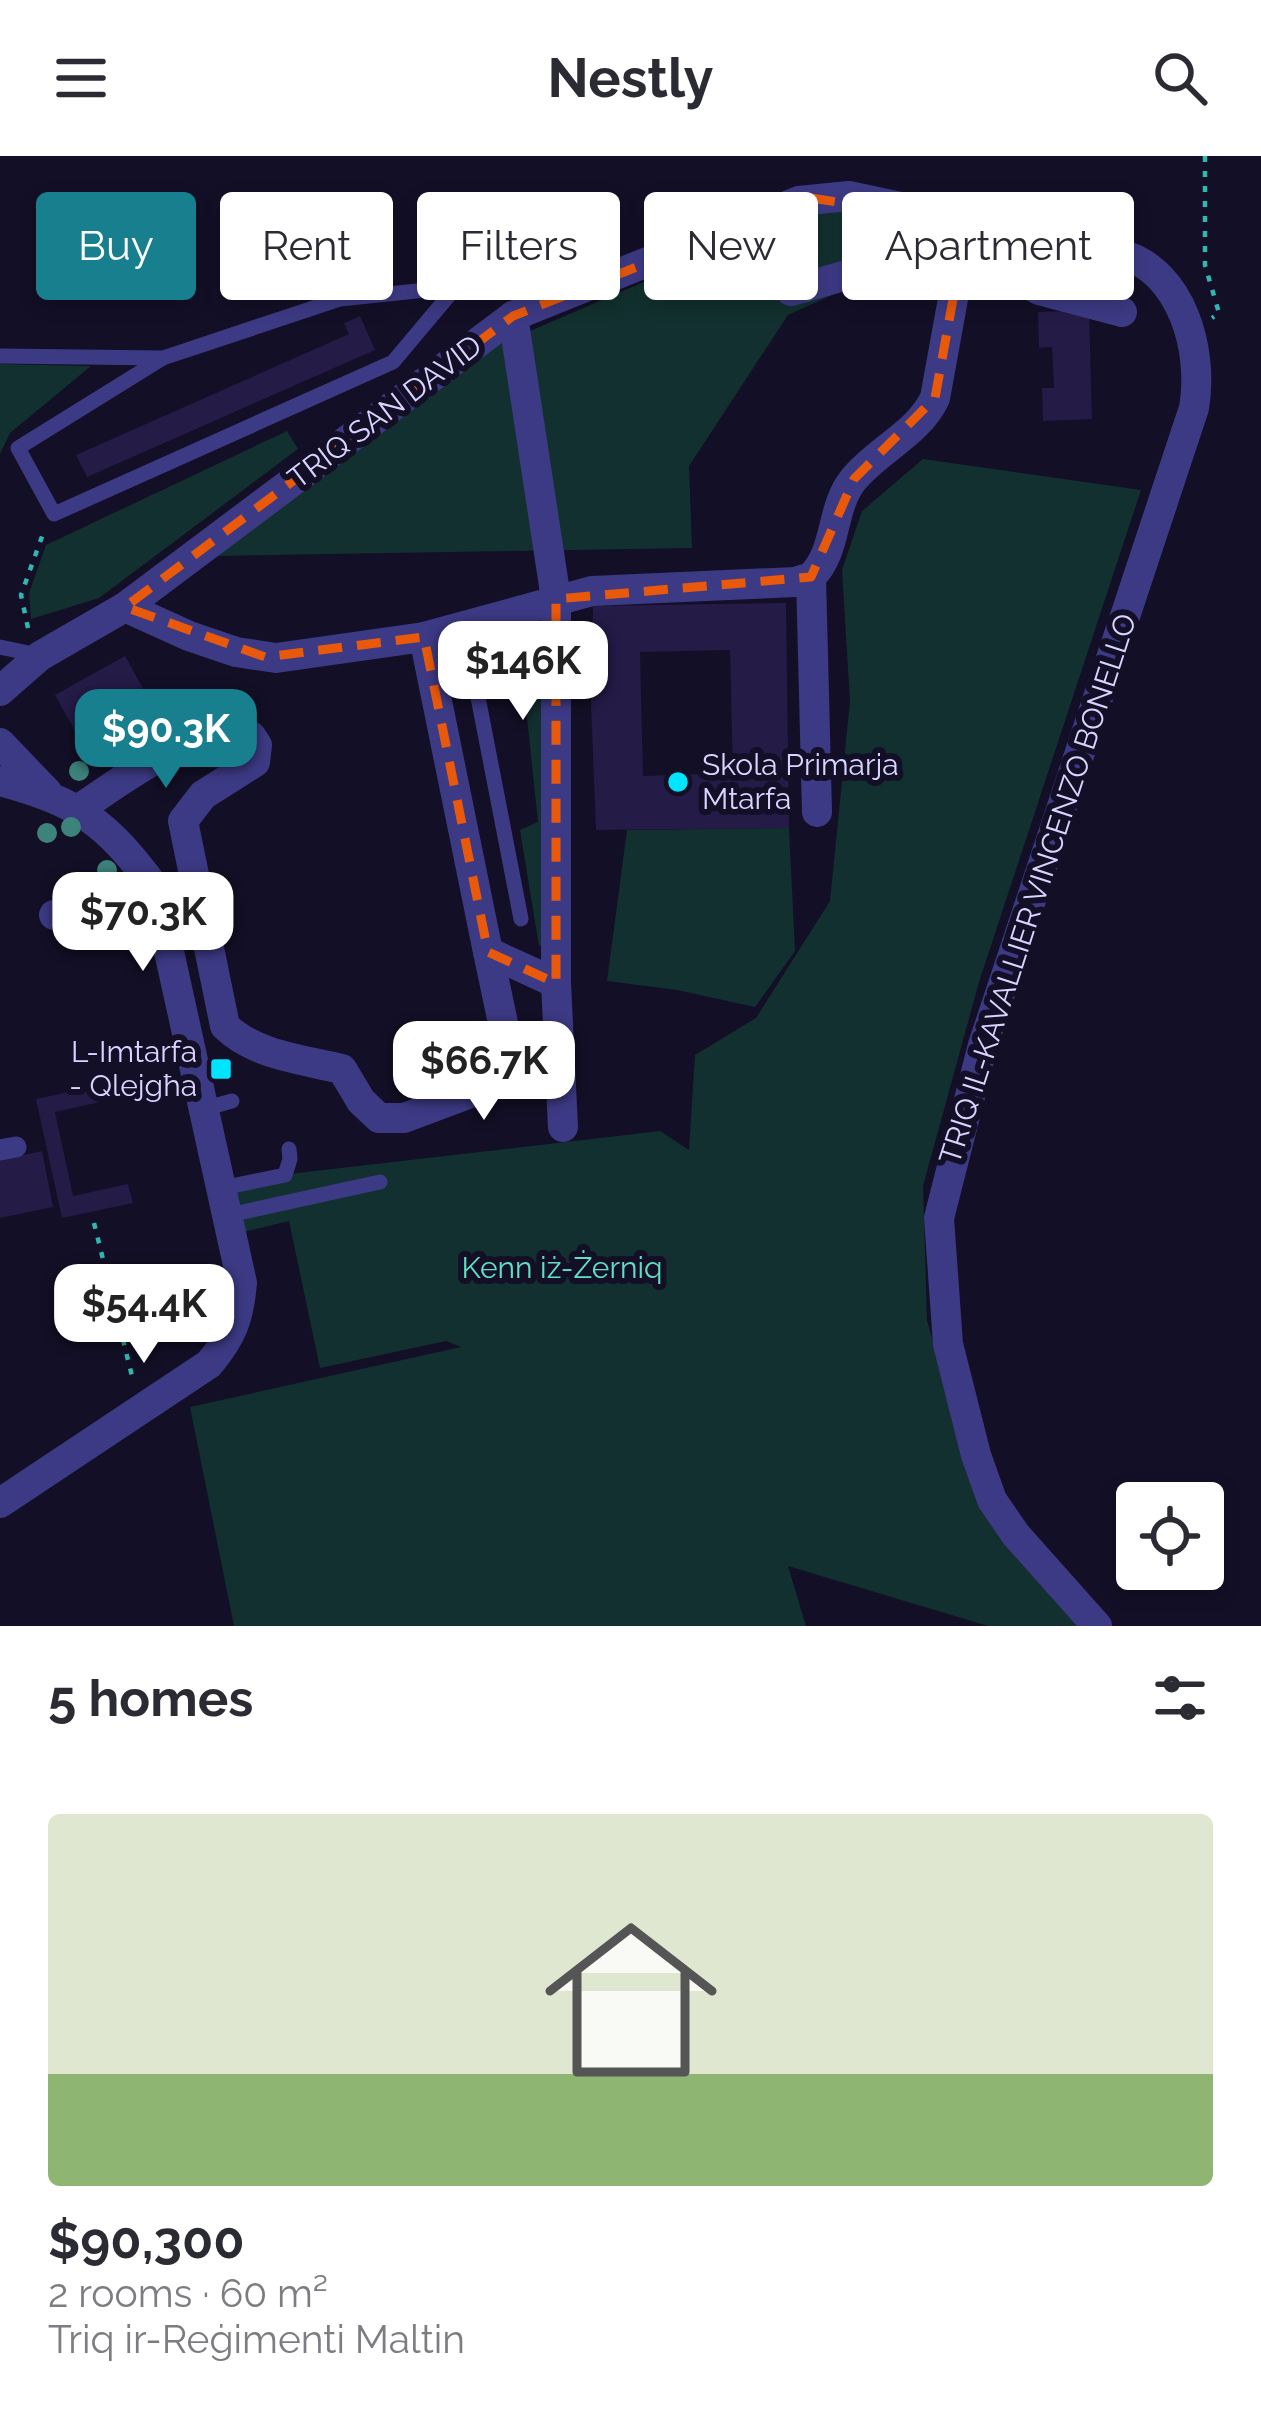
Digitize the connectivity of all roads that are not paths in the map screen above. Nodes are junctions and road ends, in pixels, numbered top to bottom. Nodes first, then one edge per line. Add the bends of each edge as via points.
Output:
1 (842, 196) edge
2 (1134, 259) edge
3 (620, 273) edge
4 (417, 290) edge
5 (444, 300) edge
6 (552, 300) edge
7 (953, 300) edge
8 (1077, 300) edge
9 (1123, 312) dead end
10 (512, 316) junction
11 (1190, 334) joint
12 (0, 356) edge
13 (163, 358) junction
14 (811, 577) junction
15 (556, 599) junction
16 (125, 607) junction
17 (464, 626) junction
18 (424, 637) junction
19 (0, 647) edge
20 (40, 656) junction
21 (0, 691) edge
22 (0, 743) edge
23 (0, 781) edge
24 (65, 802) junction
25 (817, 812) dead end
26 (155, 888) junction
27 (54, 915) dead end
28 (521, 919) dead end
29 (488, 952) junction
30 (556, 983) junction
31 (563, 1127) dead end
32 (289, 1149) dead end
33 (380, 1182) dead end
34 (226, 1202) junction
35 (5, 1491) edge
36 (1096, 1626) edge

1 - 3 street, TRIQ SAN DAVID via 811,198
2 - 11 street, TRIQ SAN DAVID via 1175,297
4 - 13 lane via 340,299
5 - 13 lane via 392,362 54,514 19,448
6 - 10 street, TRIQ SAN DAVID
7 - 14 street via 935,398 854,479
8 - 9 street
10 - 15 street
10 - 16 street, TRIQ SAN DAVID
11 - 36 street, TRIQ IL-KAVALLIER VINCENZO BONELLO via 1194,408 983,1046 939,1218 947,1344 992,1500
12 - 13 lane
14 - 15 street
14 - 25 street
15 - 17 street
15 - 30 street
16 - 18 street via 265,657
16 - 20 street, TRIQ SAN DAVID
17 - 18 street
17 - 28 lane
18 - 29 street
19 - 20 lane
20 - 21 street, TRIQ SAN DAVID
22 - 24 street
23 - 24 street
24 - 26 street via 121,842
24 - 29 street via 176,746 250,736 255,762 203,795 183,821 225,1026 258,1047 342,1069 379,1118 404,1118 497,1076 506,1037
26 - 27 street
26 - 34 street via 218,1105
29 - 30 street
30 - 31 street
32 - 34 lane via 285,1174
33 - 34 lane
34 - 35 street via 242,1283 228,1342 209,1364

